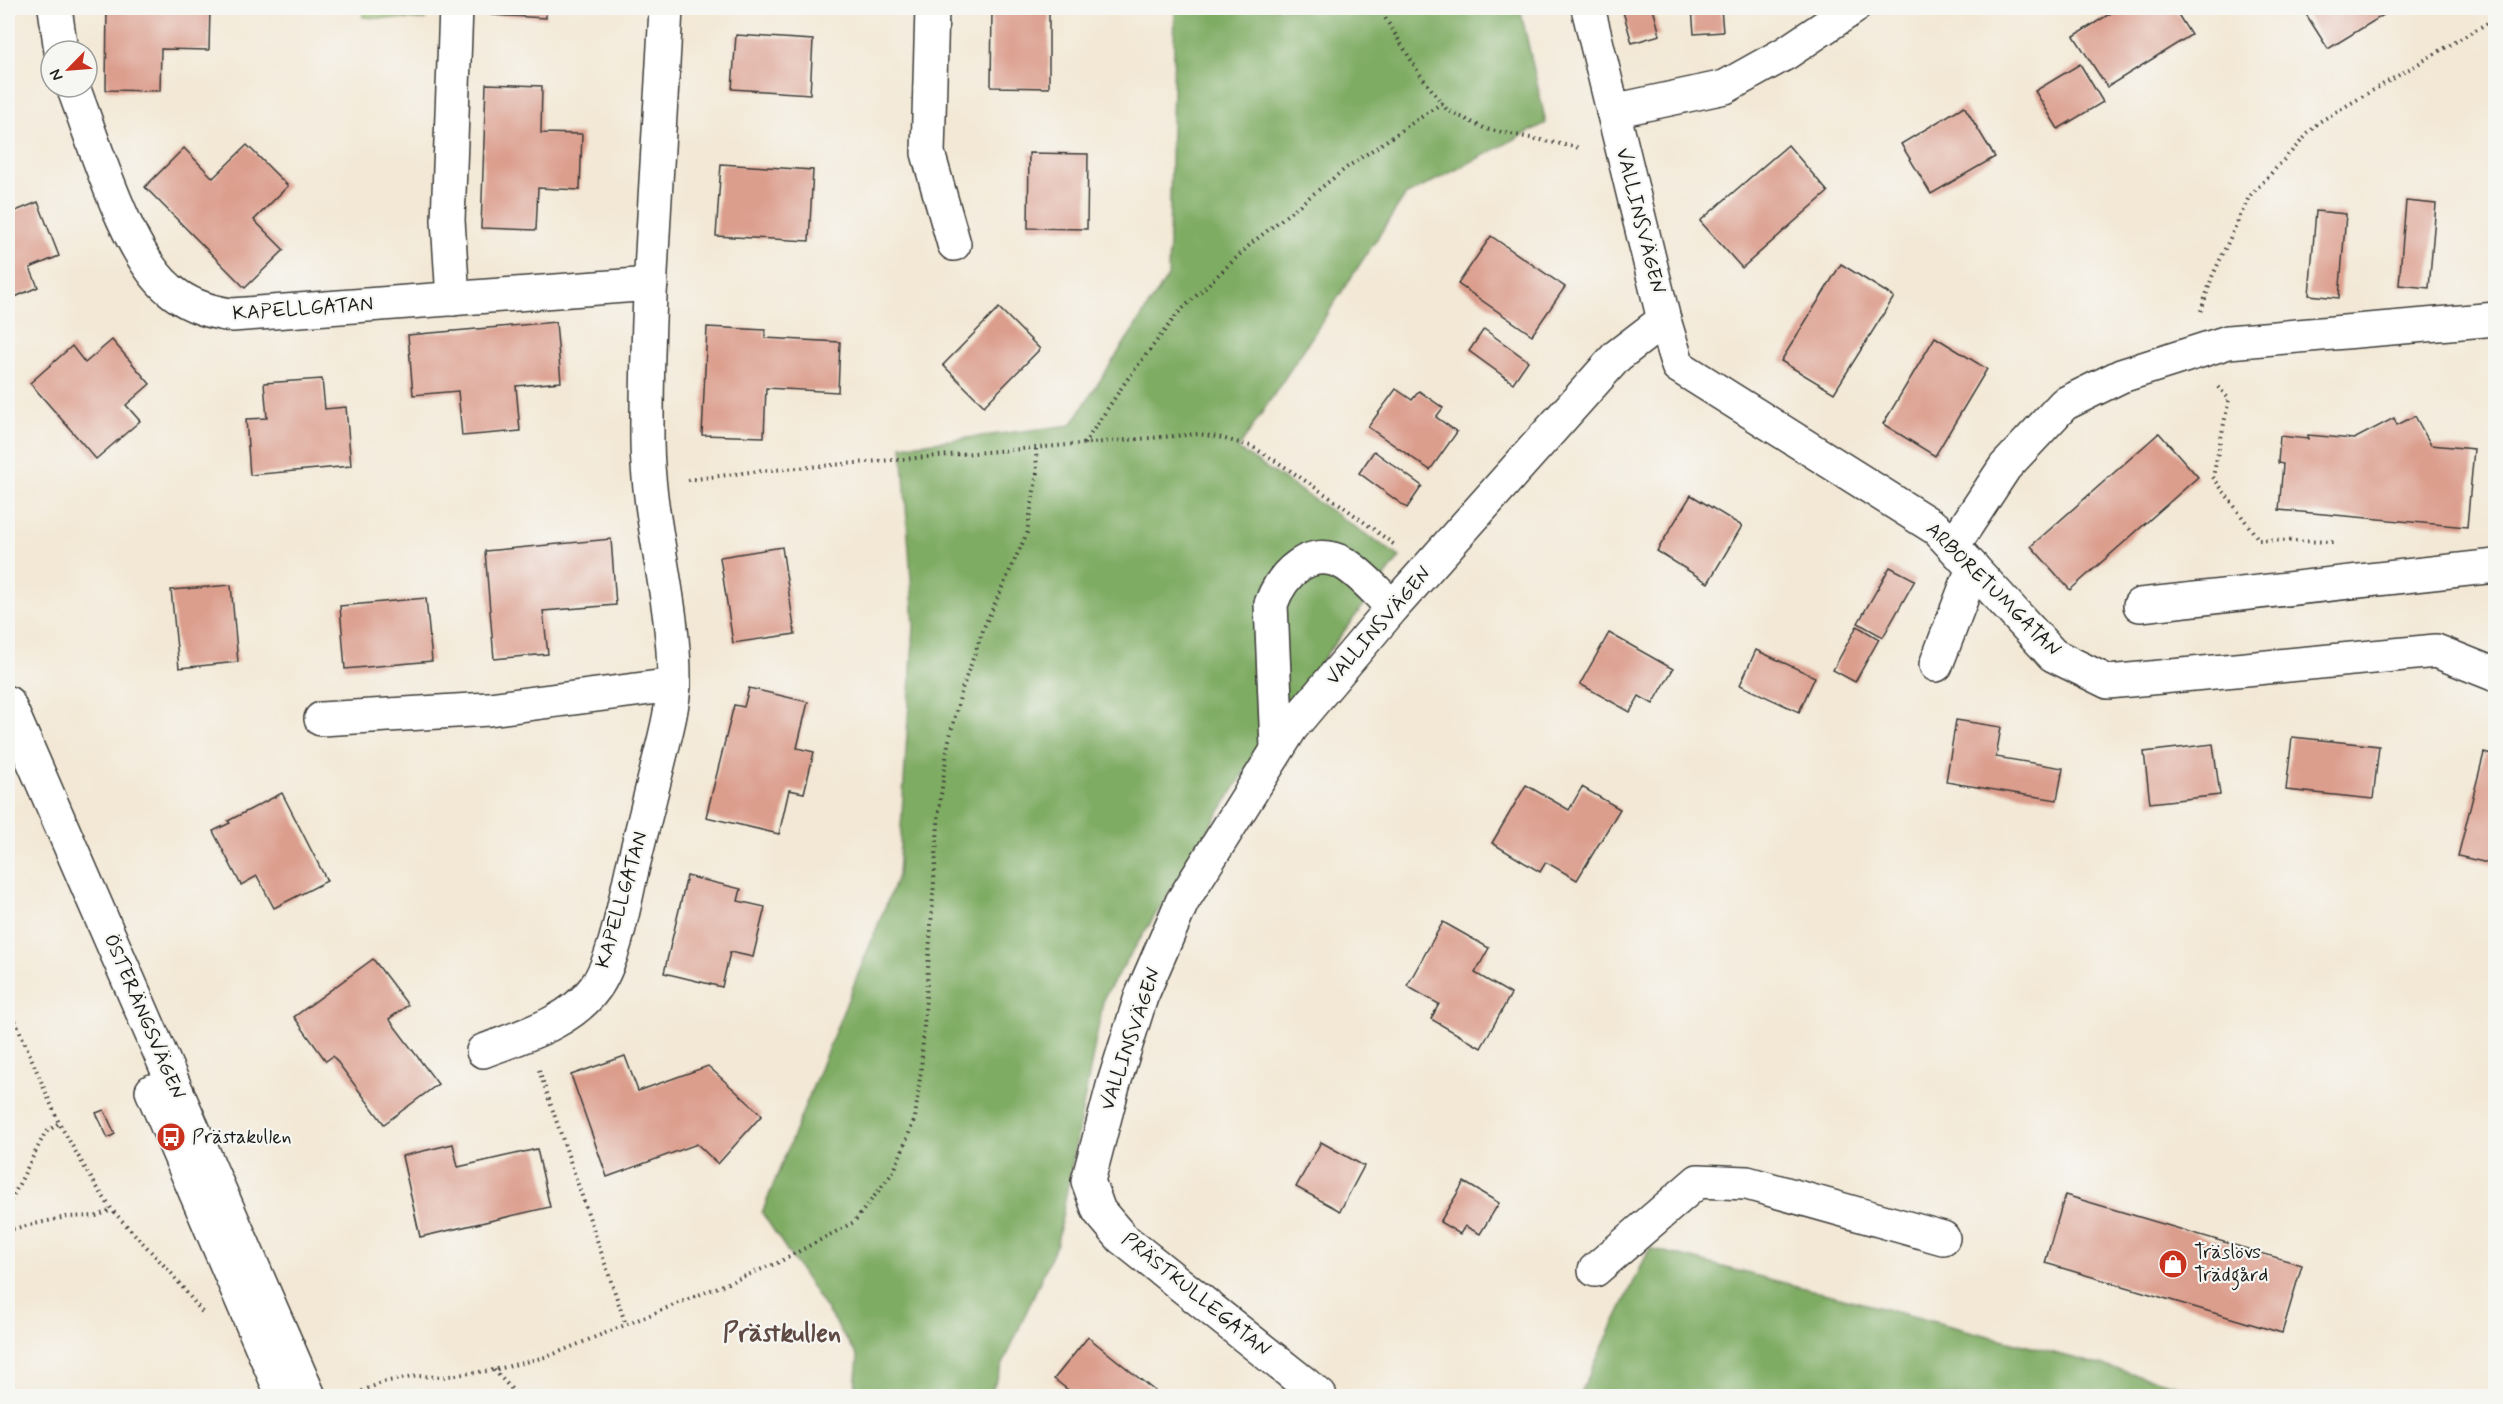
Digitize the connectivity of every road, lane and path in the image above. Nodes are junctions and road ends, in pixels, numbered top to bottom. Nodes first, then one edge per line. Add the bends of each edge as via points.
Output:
1 (55, 8) edge
2 (456, 8) edge
3 (666, 8) edge
4 (933, 8) edge
5 (1379, 8) edge
6 (1588, 8) edge
7 (1853, 8) edge
8 (60, 39) edge
9 (78, 99) edge
10 (1442, 103) junction
11 (1612, 111) junction
12 (1580, 148) dead end
13 (954, 244) dead end
14 (651, 284) junction
15 (453, 299) junction
16 (2496, 319) edge
17 (1664, 320) junction
18 (1084, 444) junction
19 (1036, 449) junction
20 (649, 485) junction
21 (1963, 557) junction
22 (2496, 566) edge
23 (1426, 572) junction
24 (2140, 605) dead end
25 (1393, 607) junction
26 (1936, 665) dead end
27 (2496, 675) edge
28 (674, 685) junction
29 (8, 703) edge
30 (321, 719) dead end
31 (1277, 748) junction
32 (8, 753) edge
33 (8, 1004) edge
34 (8, 1021) edge
35 (15, 1022) junction
36 (527, 1034) junction
37 (483, 1051) dead end
38 (59, 1123) junction
39 (1088, 1181) joint
40 (8, 1206) edge
41 (112, 1210) junction
42 (8, 1226) edge
43 (1943, 1238) dead end
44 (1595, 1270) dead end
45 (203, 1313) dead end
46 (626, 1325) junction
47 (494, 1370) junction
48 (283, 1396) edge
49 (309, 1396) edge
50 (351, 1396) edge
51 (518, 1396) edge
52 (1320, 1396) edge

1 - 8 street
2 - 15 street via 448,220
3 - 14 street, KAPELLGATAN
4 - 13 street via 927,153
5 - 10 path
6 - 11 street, VALLINSVÄGEN
7 - 11 street via 1786,53 1725,87
9 - 15 street, KAPELLGATAN via 138,248 168,289 187,302 210,312 232,315
10 - 12 path via 1447,110 1486,129
10 - 18 path via 1346,168 1253,242 1178,313 1125,381
11 - 17 street, VALLINSVÄGEN
14 - 15 street, KAPELLGATAN
14 - 20 street, KAPELLGATAN
16 - 21 street via 2228,342 2121,376 2064,404 2006,467
17 - 21 street, ARBORETUMGATAN via 1678,366 1937,529
17 - 23 street, VALLINSVÄGEN via 1617,356
18 - 19 path
18 - 23 path via 1198,434 1251,446 1341,505
19 - 20 path via 750,472
19 - 46 path via 1037,473 1027,533 985,625 948,744 939,810 915,1118 894,1171 854,1222 777,1263
20 - 28 street, KAPELLGATAN
21 - 26 street
21 - 27 street, ARBORETUMGATAN via 2053,656 2108,682 2436,651
22 - 24 street
23 - 25 street, VALLINSVÄGEN
25 - 31 street, VALLINSVÄGEN
25 - 31 street via 1345,564 1327,557 1294,567 1277,587 1271,604
28 - 30 street via 489,709
28 - 36 street, KAPELLGATAN via 665,738 608,964 595,989 569,1012
29 - 49 street, ÖSTERÄNGSVÄGEN
31 - 39 street, VALLINSVÄGEN via 1178,913 1141,997
32 - 48 street, ÖSTERÄNGSVÄGEN
33 - 35 path
34 - 35 path
35 - 38 path
36 - 37 street, KAPELLGATAN
36 - 46 path
38 - 40 path via 45,1133
38 - 41 path
39 - 52 street, PRÄSTKULLEGATAN via 1099,1211 1122,1238
41 - 42 path via 12,1229
41 - 45 path
43 - 44 street via 1747,1183 1698,1181
46 - 47 path via 549,1356
47 - 50 path via 383,1382
47 - 51 path

